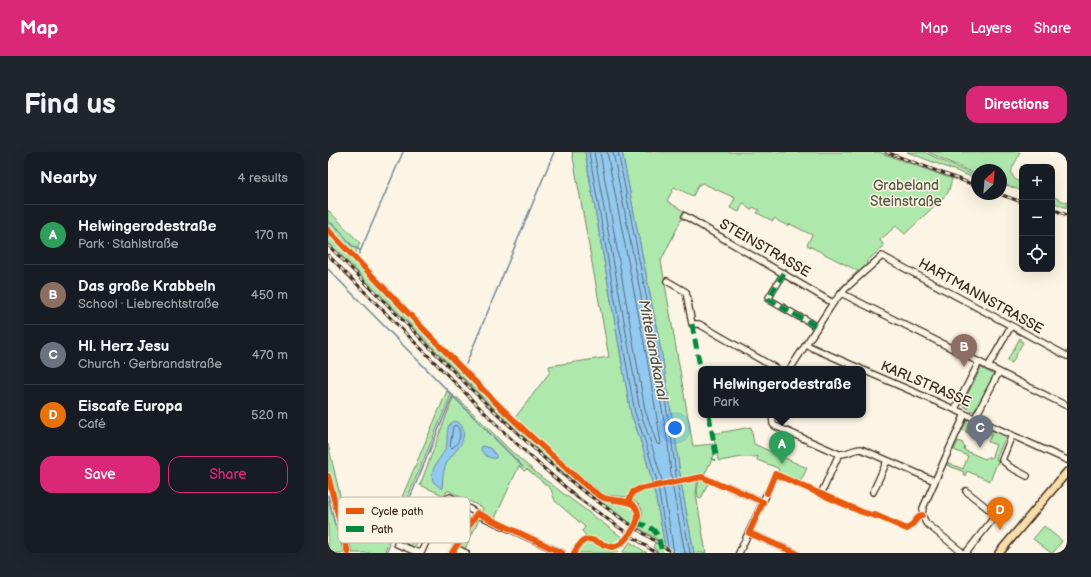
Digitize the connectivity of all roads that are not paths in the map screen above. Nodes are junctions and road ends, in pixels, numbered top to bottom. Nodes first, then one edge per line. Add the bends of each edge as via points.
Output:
1 (685, 216) dead end
2 (784, 273) junction
3 (667, 281) dead end
4 (841, 293) junction
5 (833, 303) junction
6 (1011, 326) junction
7 (817, 328) junction
8 (806, 345) junction
9 (1067, 356) edge
10 (979, 362) junction
11 (772, 366) edge
12 (792, 366) edge
13 (855, 366) edge
14 (988, 367) junction
15 (866, 371) edge
16 (999, 372) junction
17 (1067, 406) edge
18 (954, 409) junction
19 (965, 414) junction
20 (772, 418) edge
21 (975, 418) junction
22 (1012, 435) junction
23 (839, 454) junction
24 (1067, 460) edge
25 (887, 461) junction
26 (1067, 472) edge
27 (1027, 476) dead end
28 (935, 481) junction
29 (727, 486) dead end
30 (966, 491) dead end
31 (873, 492) dead end
32 (767, 493) dead end
33 (821, 494) dead end
34 (763, 502) junction
35 (470, 509) edge
36 (477, 513) junction
37 (470, 524) edge
38 (749, 533) junction
39 (346, 543) edge
40 (425, 543) edge
41 (397, 544) dead end
42 (454, 550) edge
43 (348, 553) edge
44 (420, 553) edge
45 (466, 553) edge
46 (562, 553) edge
47 (739, 553) edge
48 (796, 553) edge
49 (965, 553) edge
50 (999, 553) edge

1 - 2 street, STEINSTRASSE
2 - 5 street, STEINSTRASSE
2 - 7 street via 768,299
3 - 11 street via 686,292 692,324 699,324
4 - 5 street
4 - 6 street, HARTMANNSTRASSE via 882,256
4 - 10 street
5 - 7 street
6 - 9 street, HARTMANNSTRASSE
6 - 14 street
7 - 8 street
8 - 12 street
8 - 13 street, KARLSTRASSE
10 - 14 street
10 - 18 street
14 - 16 street
15 - 18 street, KARLSTRASSE
16 - 17 street
16 - 21 street
18 - 19 street, KARLSTRASSE
19 - 21 street, KARLSTRASSE
19 - 28 street
20 - 23 street via 775,426
21 - 22 street, KARLSTRASSE
22 - 24 street, KARLSTRASSE
22 - 27 street via 1002,460
23 - 25 street via 861,449
23 - 33 street
25 - 28 street
25 - 31 street
26 - 50 main road
28 - 49 street via 922,511 923,519
29 - 34 street
30 - 49 street via 996,515
32 - 34 street
34 - 38 street
35 - 36 street
36 - 37 street
36 - 46 street
38 - 47 street
38 - 48 street
39 - 43 street
40 - 44 street
41 - 44 street
42 - 45 street

